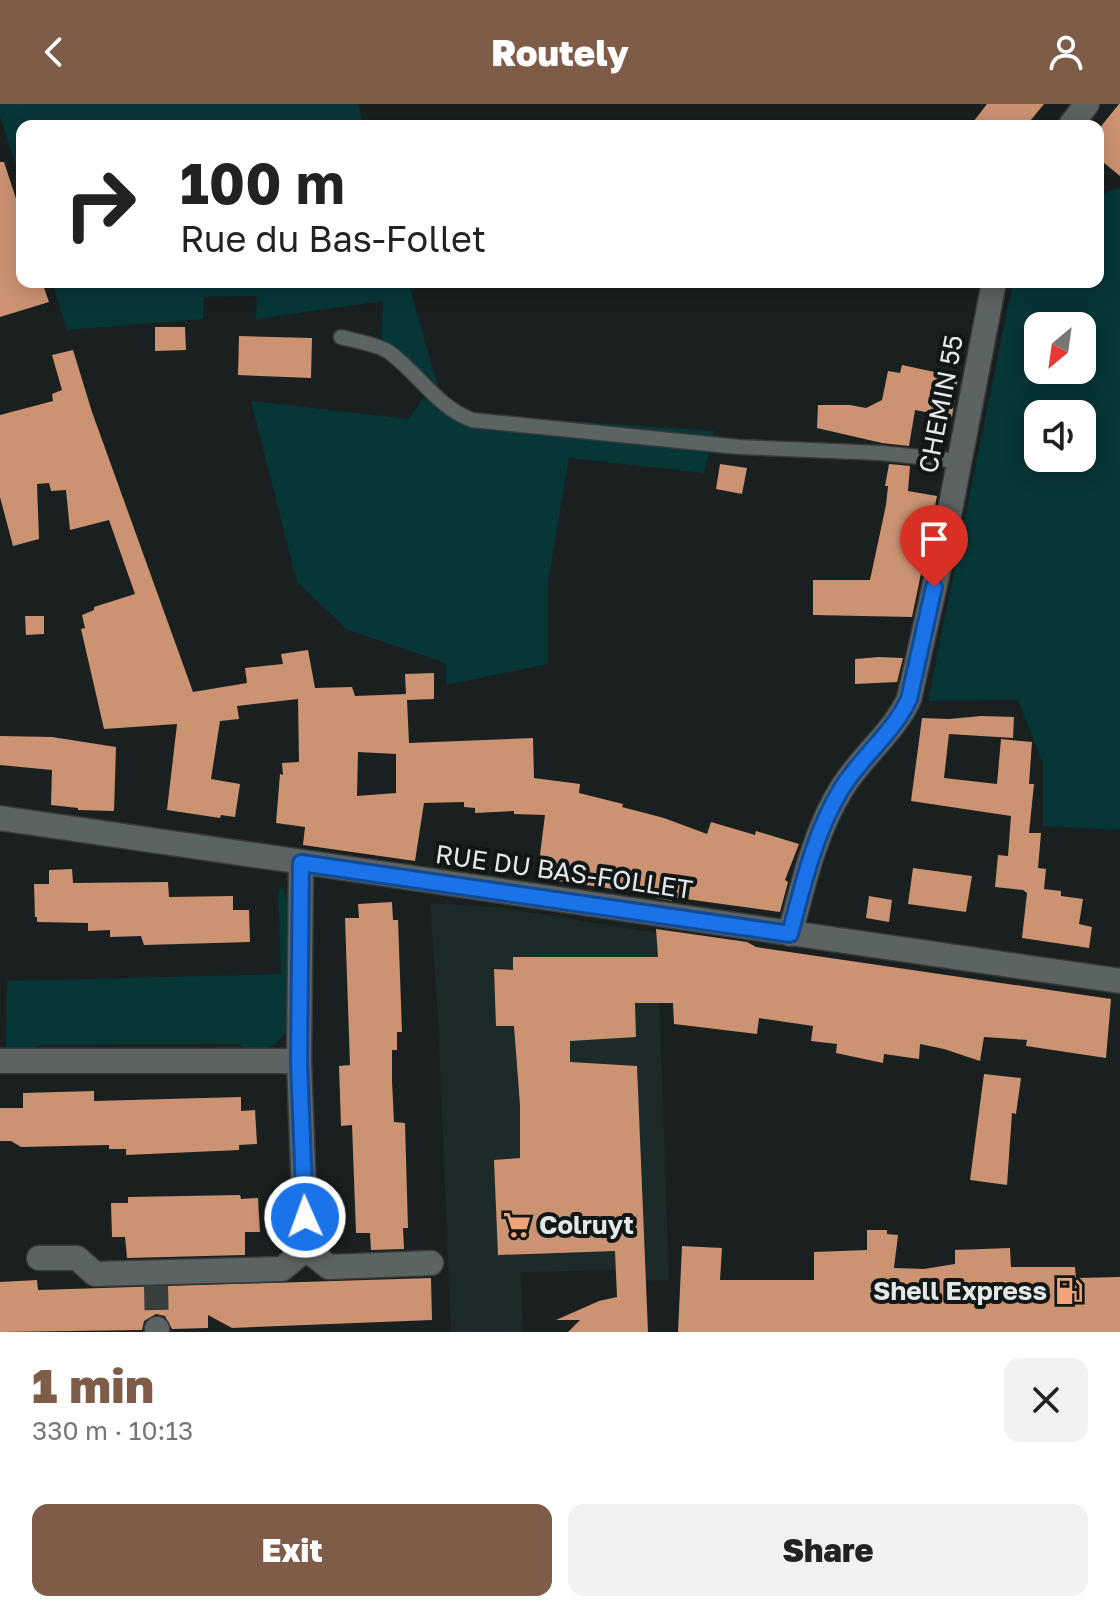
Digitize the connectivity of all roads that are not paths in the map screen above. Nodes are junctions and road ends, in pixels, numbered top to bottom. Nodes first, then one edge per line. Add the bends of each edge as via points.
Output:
1 (1087, 104) edge
2 (1075, 120) edge
3 (993, 288) edge
4 (341, 337) dead end
5 (959, 461) junction
6 (0, 818) edge
7 (301, 863) junction
8 (790, 934) junction
9 (1120, 981) edge
10 (0, 1061) edge
11 (299, 1061) junction
12 (306, 1249) junction
13 (39, 1258) dead end
14 (431, 1263) dead end

1 - 2 street
3 - 5 street, CHEMIN 55
4 - 5 lane via 387,351 443,404 472,420 739,447
5 - 8 street, CHEMIN 55 via 909,699 833,803
6 - 7 street, RUE DU BAS-FOLLET
7 - 8 street, RUE DU BAS-FOLLET
7 - 11 street
8 - 9 street, RUE DU BAS-FOLLET
10 - 11 street
11 - 12 street
12 - 13 street via 282,1269 156,1280 95,1274 77,1258
12 - 14 street via 329,1267

